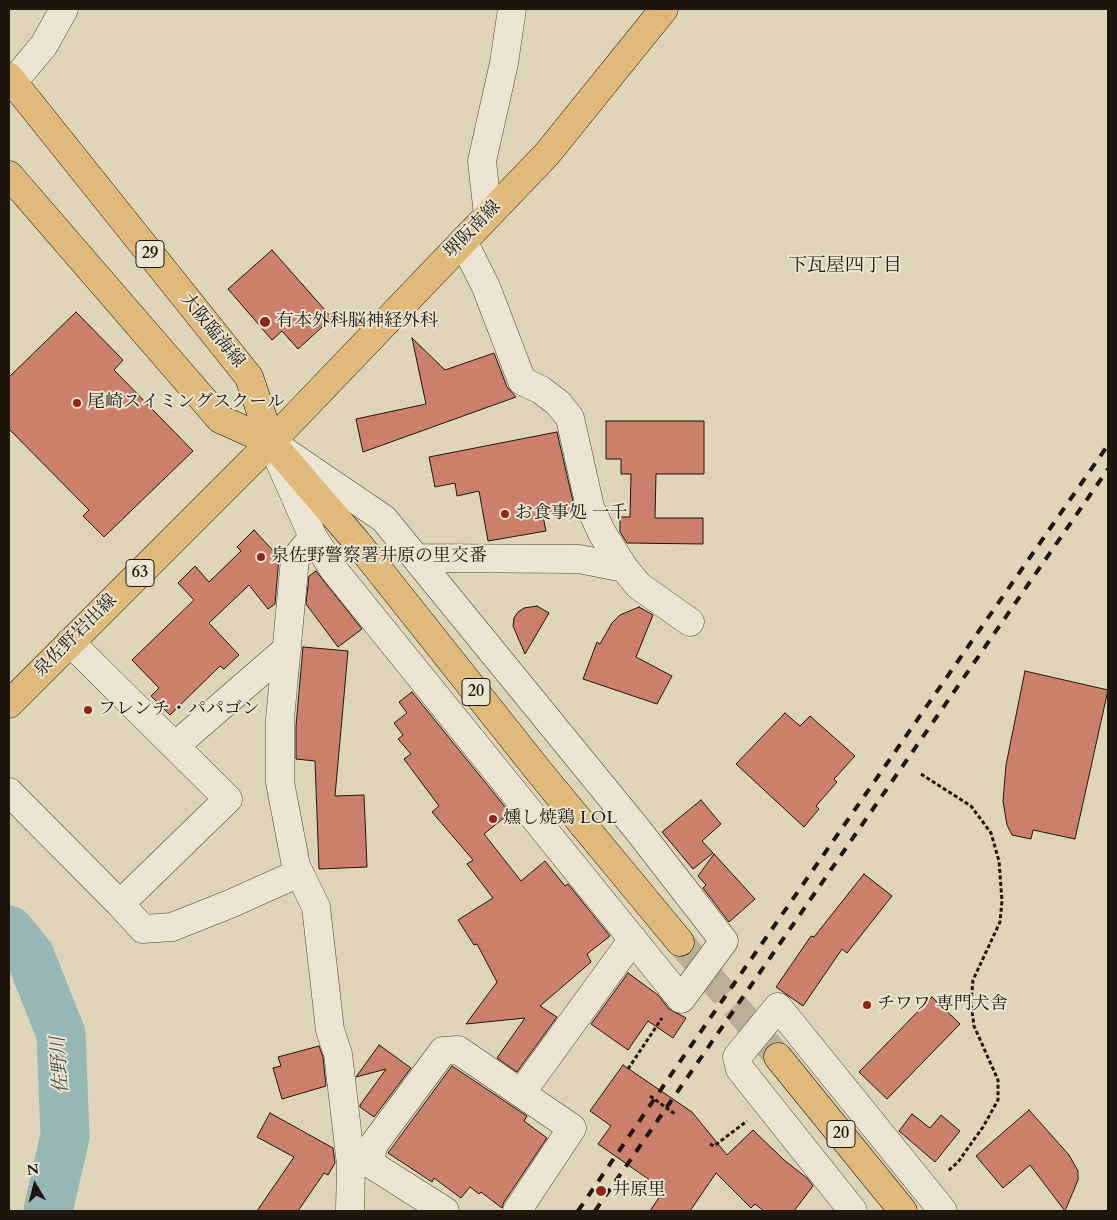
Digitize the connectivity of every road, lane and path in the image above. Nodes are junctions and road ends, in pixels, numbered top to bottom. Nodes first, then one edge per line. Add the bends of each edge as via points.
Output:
1 (64, 9) edge
2 (512, 9) edge
3 (664, 9) edge
4 (10, 82) edge
5 (9, 174) edge
6 (488, 215) junction
7 (463, 240) junction
8 (271, 442) junction
9 (313, 537) junction
10 (416, 558) junction
11 (624, 568) junction
12 (690, 622) dead end
13 (70, 642) junction
14 (286, 649) junction
15 (9, 704) edge
16 (175, 746) junction
17 (921, 774) dead end
18 (9, 792) edge
19 (299, 873) junction
20 (120, 904) junction
21 (632, 938) junction
22 (680, 942) tunnel mouth
23 (678, 995) junction
24 (778, 1056) tunnel mouth
25 (628, 1068) dead end
26 (521, 1093) junction
27 (650, 1096) dead end
28 (767, 1104) junction
29 (675, 1114) dead end
30 (710, 1144) dead end
31 (360, 1164) junction
32 (935, 1201) edge
33 (350, 1211) edge
34 (445, 1211) edge
35 (517, 1211) edge
36 (853, 1211) edge
37 (903, 1211) edge

1 - 4 street via 44,45
2 - 6 street via 504,63 482,161
3 - 6 main road, 堺阪南線 via 546,154
4 - 8 main road, 大阪臨海線 / 29 via 249,378
5 - 8 main road via 220,418
6 - 7 main road, 堺阪南線
7 - 8 main road, 堺阪南線
7 - 11 street via 486,287 522,382 541,390 570,418 590,507
8 - 9 street
8 - 10 street via 384,520
8 - 13 main road, 泉佐野岩出線 / 63
8 - 22 main road, 20 via 356,541 541,774
9 - 14 street via 295,559
9 - 21 street via 334,570
10 - 11 street via 580,559
10 - 23 street via 724,941 681,999
11 - 12 street via 639,586
13 - 15 main road, 泉佐野岩出線 / 63
13 - 16 street
14 - 16 street
14 - 19 street via 280,718 280,782
16 - 20 street via 228,799
17 - 32 path via 971,806 991,833 999,861 1002,900 1000,922 974,980 971,1003 974,1026 998,1080 998,1100
18 - 20 street
19 - 20 street via 172,927 143,929
19 - 31 street via 316,907 330,1030 338,1054
21 - 23 street
21 - 26 street
23 - 25 path
24 - 37 main road, 20
26 - 31 street via 458,1050 443,1051
26 - 35 street via 572,1128
27 - 29 path
28 - 30 path via 714,1146
28 - 32 street via 740,1069 737,1057 778,1007
28 - 36 street
31 - 33 street
31 - 34 street

